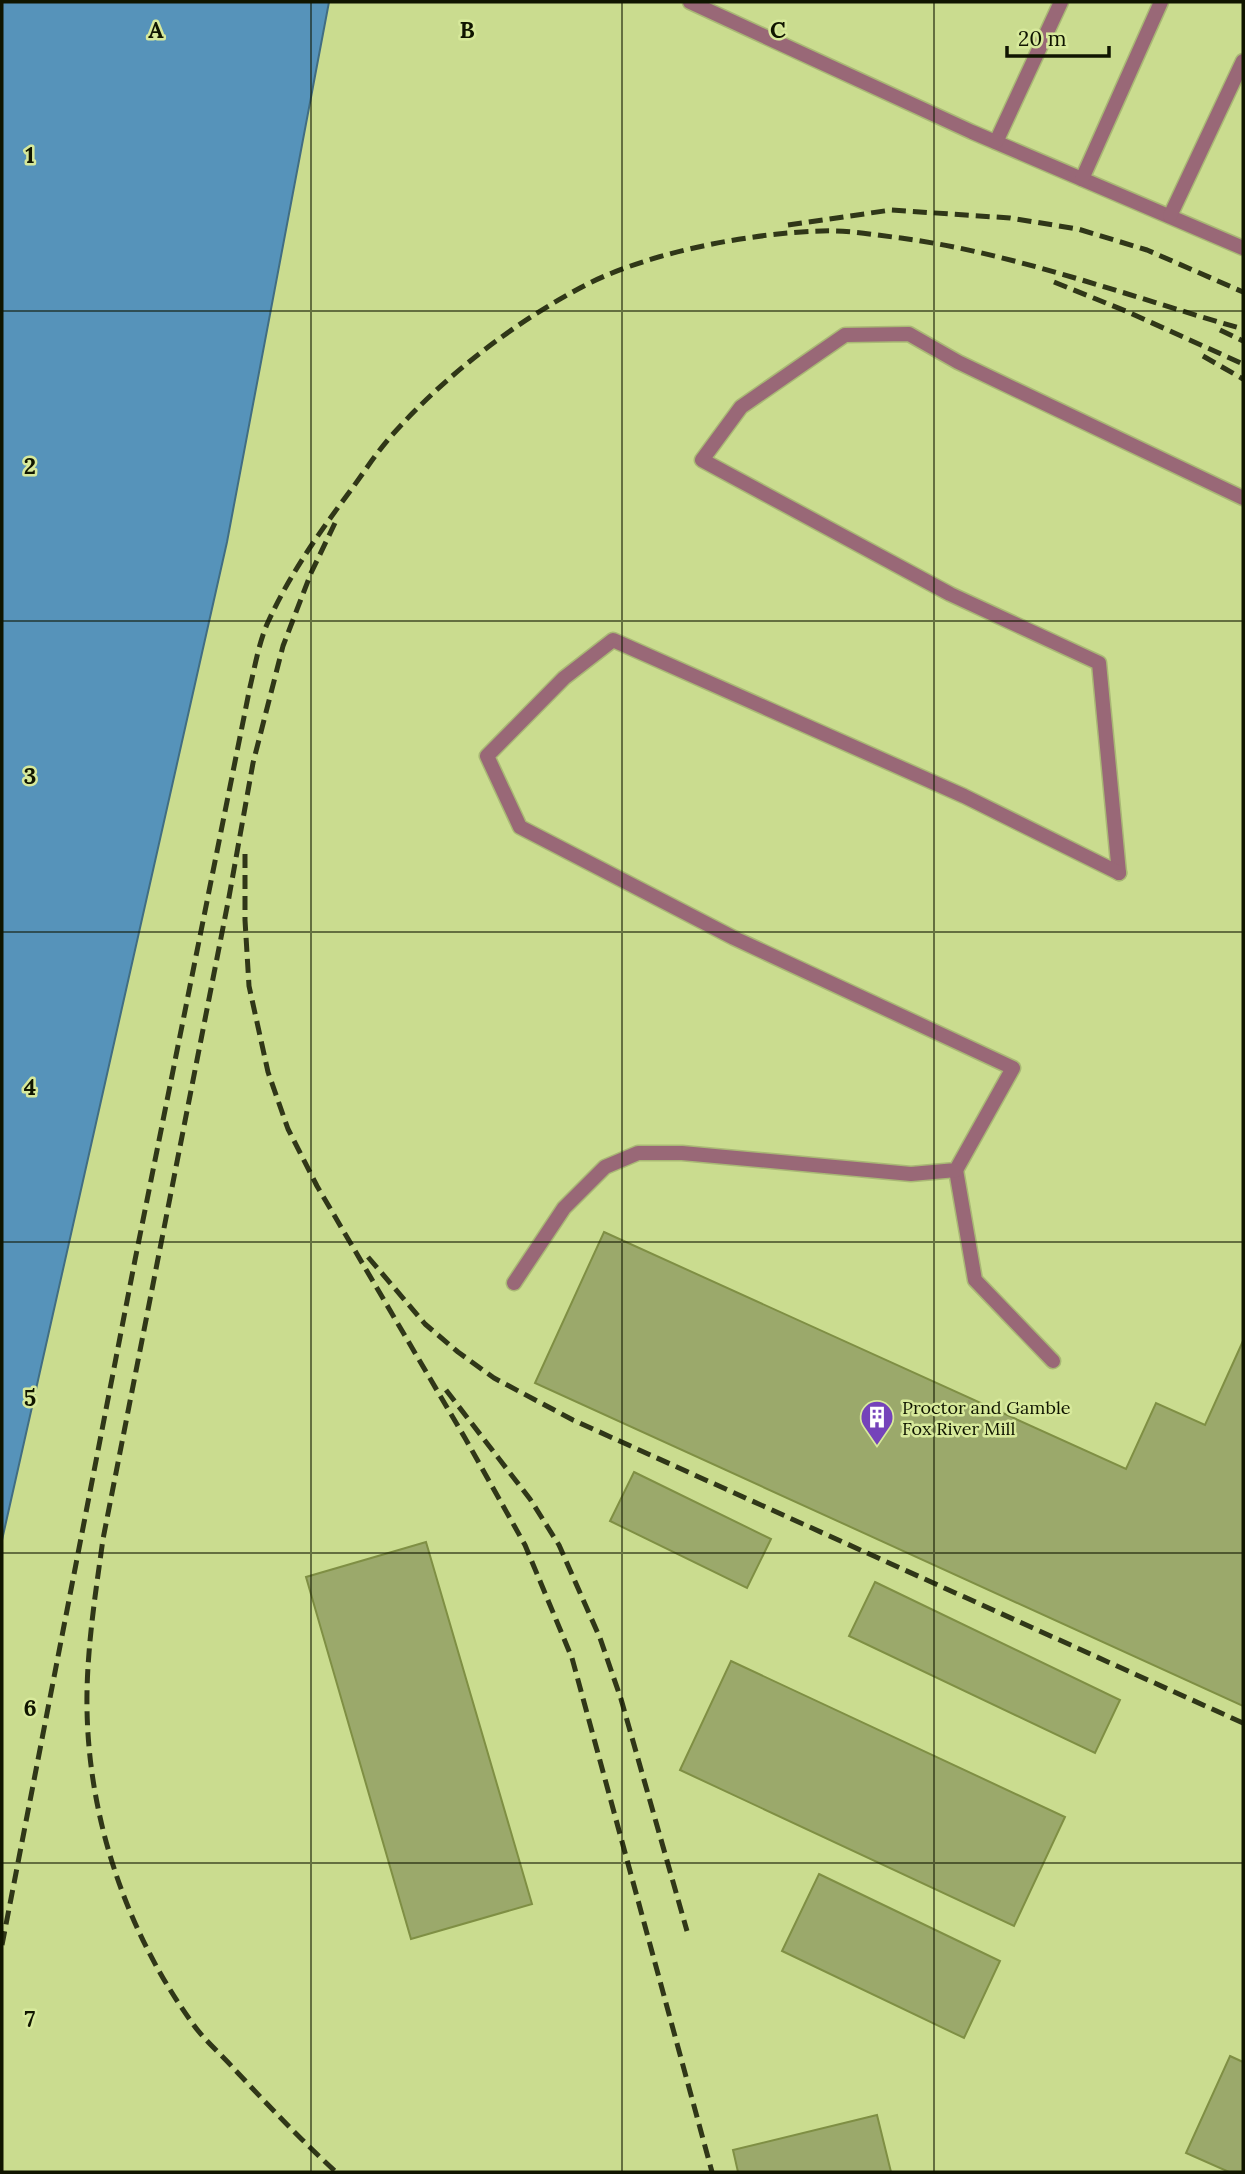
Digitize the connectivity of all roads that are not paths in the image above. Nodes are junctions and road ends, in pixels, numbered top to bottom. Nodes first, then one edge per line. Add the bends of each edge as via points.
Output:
1 (690, 2) edge
2 (1061, 2) edge
3 (1161, 2) edge
4 (1243, 61) edge
5 (996, 142) junction
6 (1082, 179) junction
7 (1170, 216) junction
8 (1243, 248) edge
9 (1243, 498) edge
10 (956, 1170) junction
11 (514, 1283) dead end
12 (1053, 1362) dead end

1 - 5 lane
2 - 5 lane
3 - 6 lane
4 - 7 lane
5 - 6 lane
6 - 7 lane
7 - 8 lane
9 - 10 lane via 958,362 909,334 845,335 741,407 702,460 950,594 1099,663 1119,873 964,796 613,640 564,678 487,756 520,827 734,938 1013,1068
10 - 11 lane via 911,1174 638,1153 605,1167 564,1208
10 - 12 lane via 975,1280

